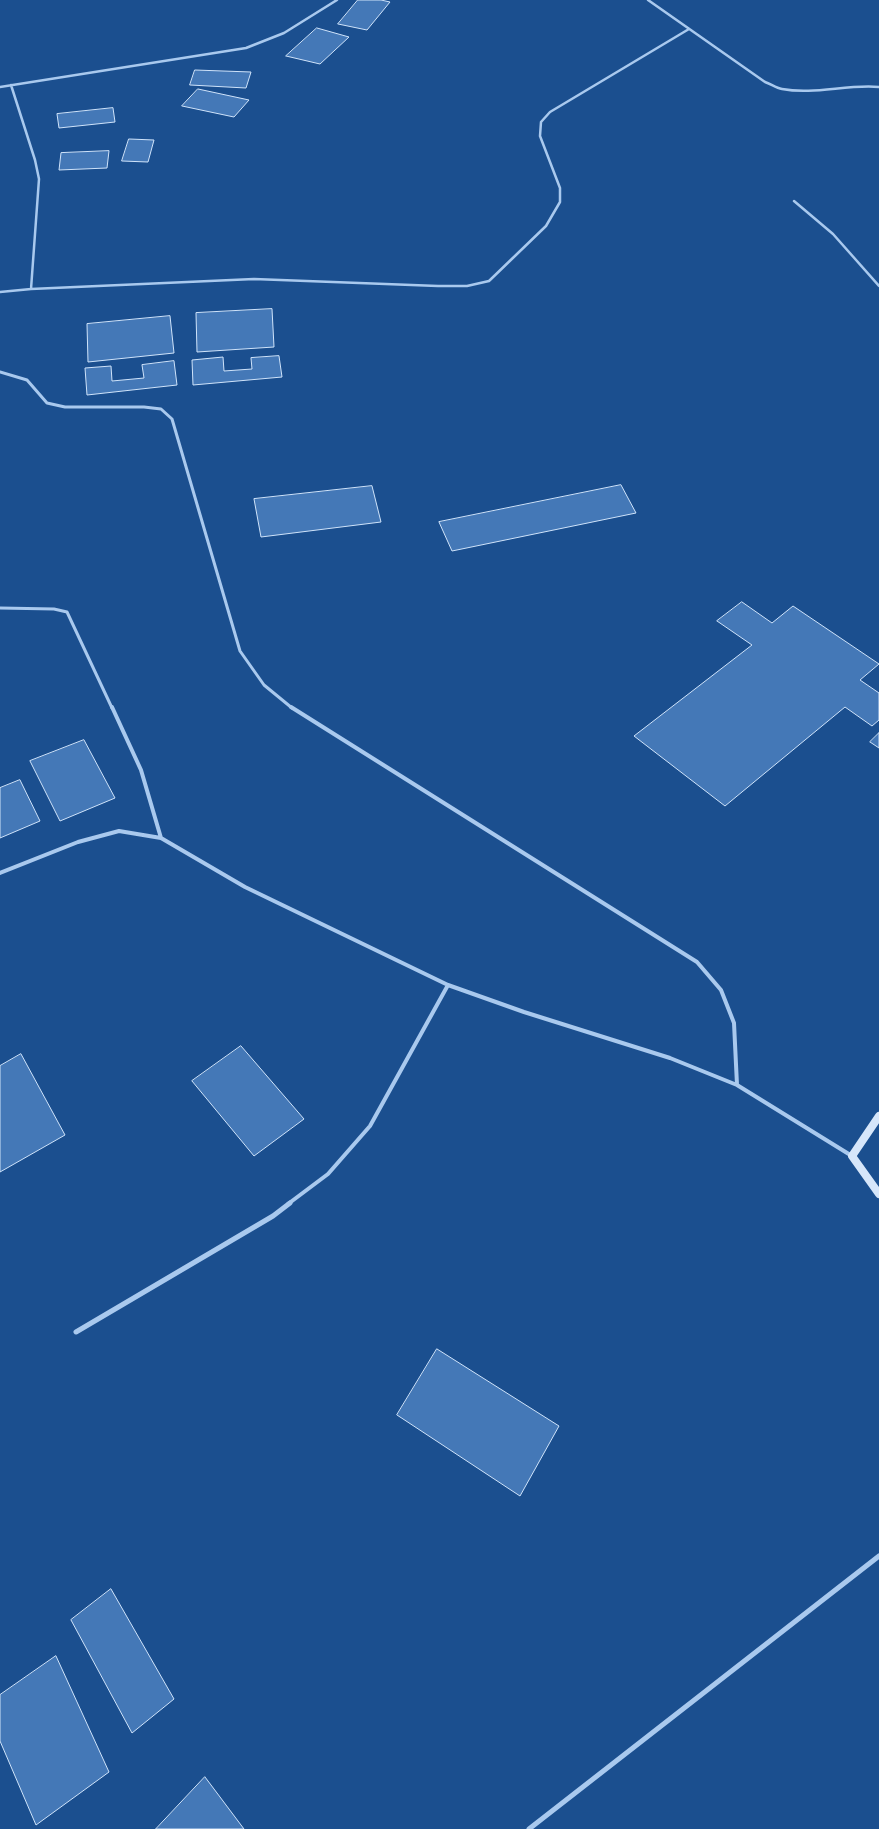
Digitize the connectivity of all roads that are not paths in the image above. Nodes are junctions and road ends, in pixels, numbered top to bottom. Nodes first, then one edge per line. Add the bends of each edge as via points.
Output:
1 (337, 0) edge
2 (648, 0) edge
3 (689, 29) junction
4 (11, 85) junction
5 (0, 87) edge
6 (879, 87) edge
7 (794, 201) dead end
8 (879, 286) edge
9 (31, 288) junction
10 (0, 292) edge
11 (0, 372) edge
12 (0, 608) edge
13 (161, 838) junction
14 (0, 872) edge
15 (448, 985) junction
16 (737, 1085) junction
17 (879, 1116) edge
18 (852, 1156) junction
19 (879, 1194) edge
20 (76, 1332) dead end
21 (879, 1556) edge
22 (529, 1829) edge

1 - 4 street via 287,32 250,47
2 - 3 street
3 - 6 street via 765,82 781,88 799,90 867,85
3 - 9 street via 550,112 541,122 540,136 560,188 560,202 546,226 489,281 467,286 438,286 254,279
4 - 5 street
4 - 9 street via 39,179
7 - 8 street via 833,234
9 - 10 street
11 - 16 street via 27,380 47,403 65,407 144,407 160,410 172,419 240,651 264,685 296,711 698,962 721,990 734,1023
12 - 13 street via 54,609 66,612 73,622 141,770
13 - 14 street via 119,831 78,842
13 - 15 street via 245,887
15 - 16 street via 670,1058
15 - 20 street via 370,1126 328,1174 273,1216
16 - 18 street
17 - 18 street
18 - 19 street
21 - 22 street

